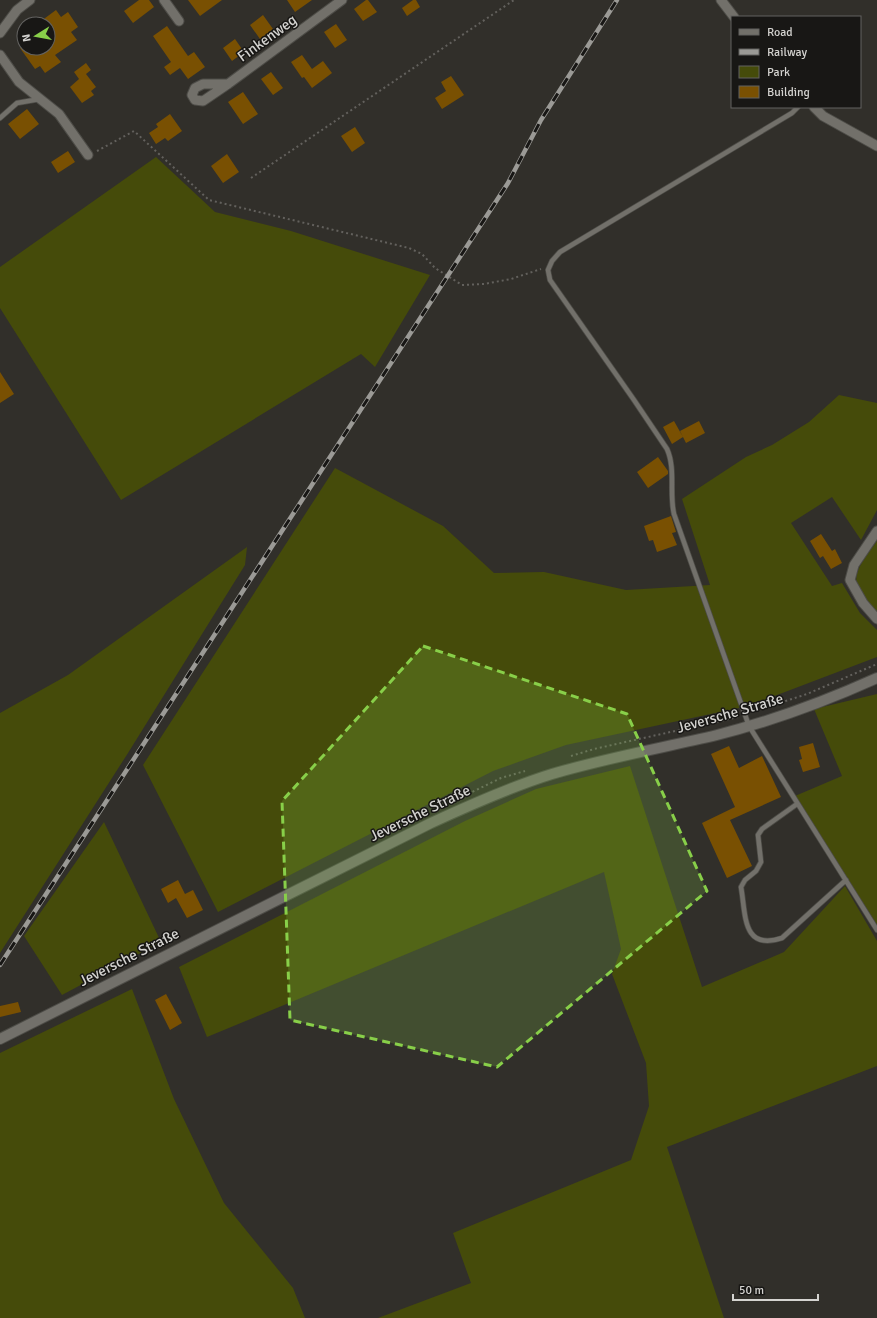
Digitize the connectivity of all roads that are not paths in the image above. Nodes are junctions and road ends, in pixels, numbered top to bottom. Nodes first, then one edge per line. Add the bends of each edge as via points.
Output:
1 (30, 0) edge
2 (164, 0) edge
3 (342, 0) edge
4 (720, 0) edge
5 (733, 16) edge
6 (179, 21) dead end
7 (0, 33) edge
8 (0, 55) edge
9 (228, 84) dead end
10 (40, 99) junction
11 (797, 108) edge
12 (815, 108) edge
13 (0, 118) edge
14 (877, 146) edge
15 (88, 155) road end
16 (877, 531) edge
17 (877, 619) edge
18 (877, 678) edge
19 (749, 726) junction
20 (798, 804) junction
21 (846, 880) junction
22 (877, 930) edge
23 (0, 1038) edge

1 - 7 street via 17,10
2 - 6 street
3 - 9 street, Finkenweg
4 - 5 street
8 - 10 street via 19,82
10 - 13 lane via 17,103
10 - 15 street via 59,114
11 - 19 lane via 560,252 548,270 550,280 671,457 671,503 674,514
12 - 14 street via 823,116
16 - 17 street via 854,565 850,580 863,603
18 - 19 street, Jeversche Straße
19 - 20 lane
19 - 23 street, Jeversche Straße via 553,774 481,800
20 - 21 lane
20 - 21 lane via 762,829 758,835 762,862 741,887 749,930 757,939 763,941 771,942 782,938
21 - 22 lane

